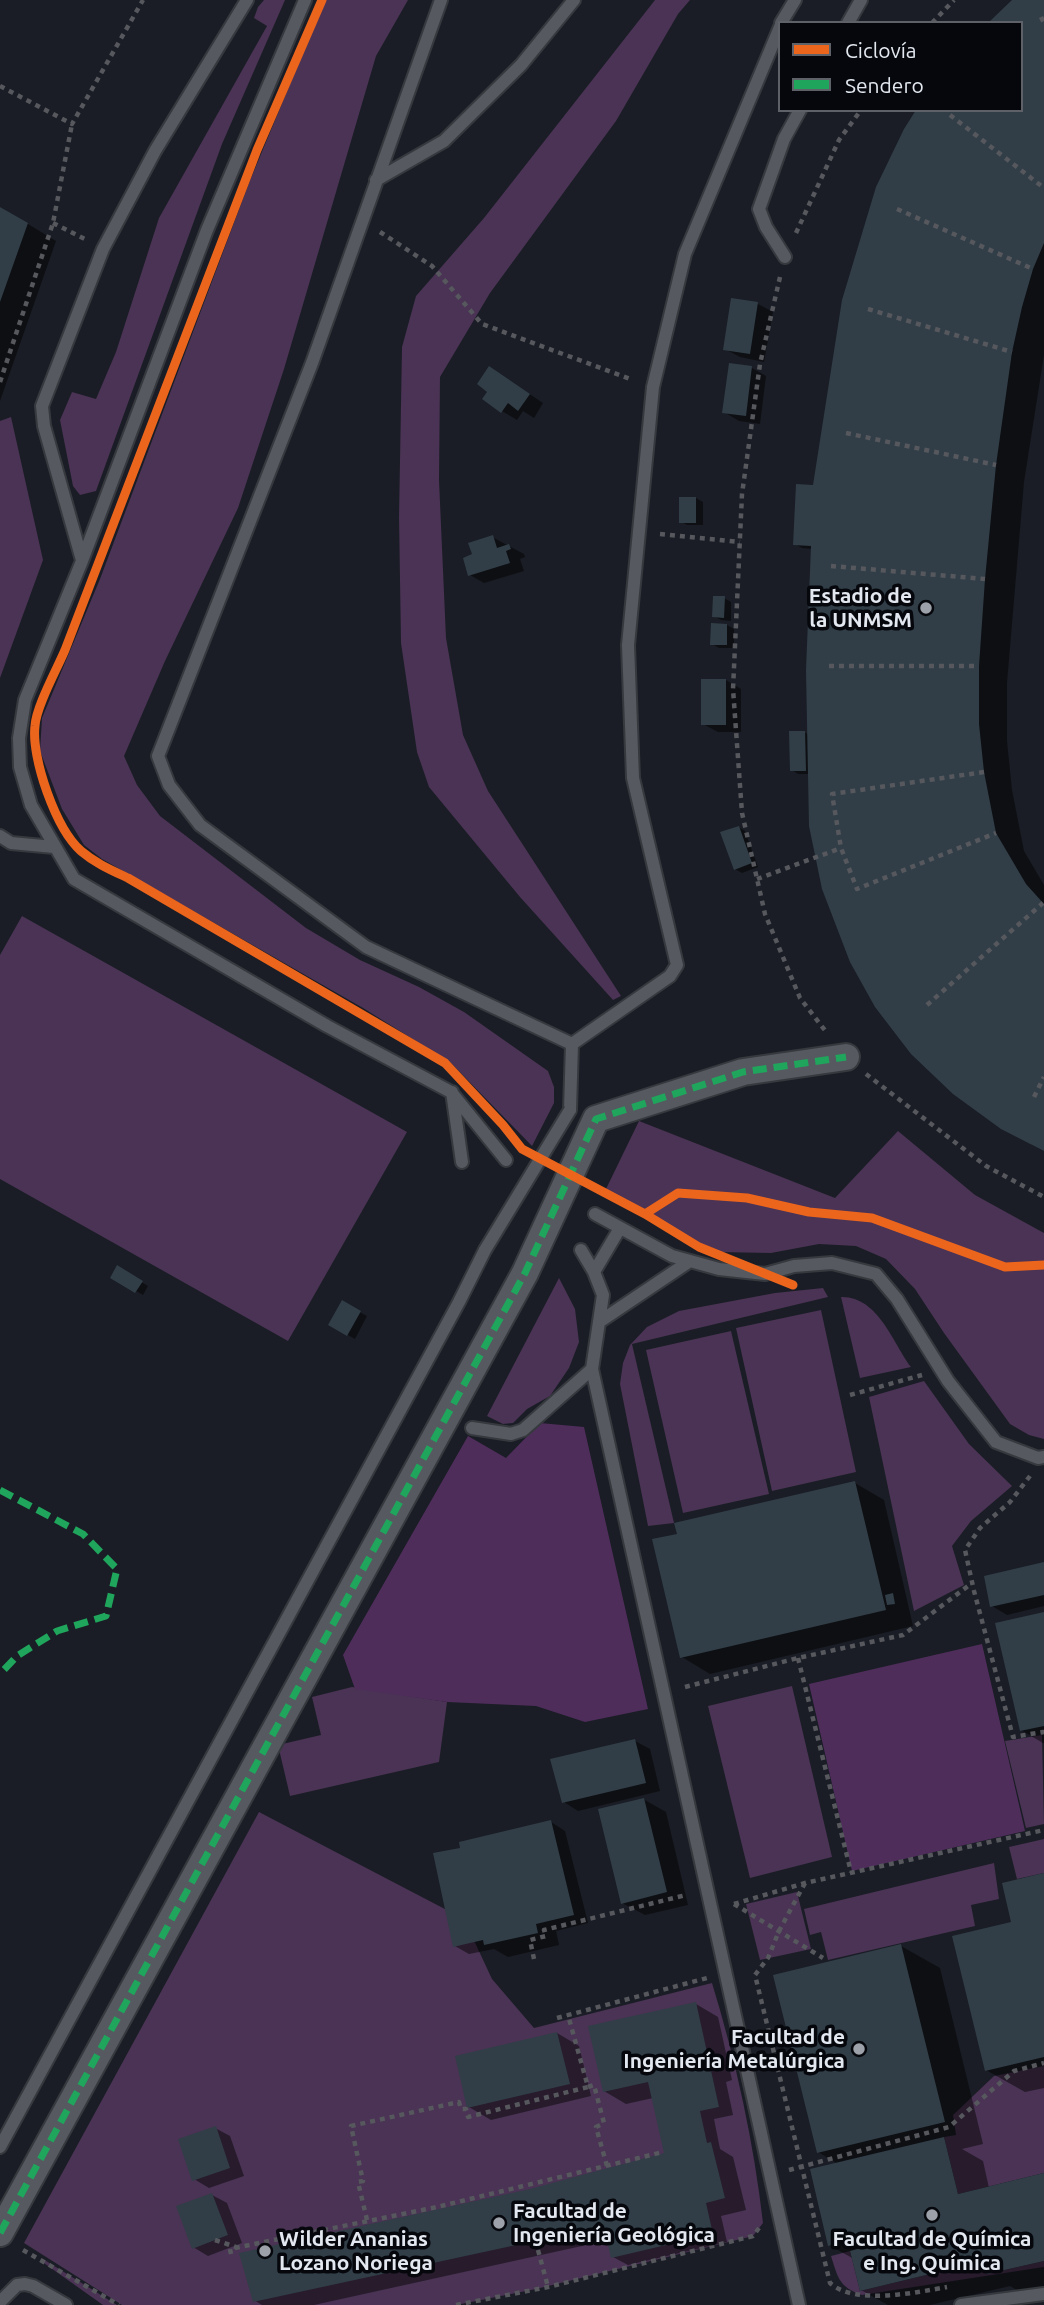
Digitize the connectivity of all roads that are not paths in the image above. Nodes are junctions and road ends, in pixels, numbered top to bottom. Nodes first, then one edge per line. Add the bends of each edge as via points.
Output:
1 (247, 0) edge
2 (305, 0) edge
3 (441, 0) edge
4 (574, 0) edge
5 (795, 0) edge
6 (861, 0) edge
7 (783, 21) edge
8 (849, 21) edge
9 (778, 32) edge
10 (799, 112) edge
11 (376, 180) junction
12 (785, 257) road end
13 (82, 561) junction
14 (0, 836) edge
15 (54, 847) junction
16 (572, 1044) junction
17 (846, 1058) road end
18 (452, 1092) junction
19 (506, 1160) dead end
20 (462, 1162) dead end
21 (594, 1214) dead end
22 (620, 1228) junction
23 (581, 1250) dead end
24 (690, 1261) junction
25 (594, 1272) junction
26 (598, 1322) junction
27 (592, 1369) junction
28 (472, 1428) dead end
29 (1041, 1457) edge
30 (0, 2147) edge
31 (6, 2238) edge
32 (1044, 2294) edge
33 (0, 2302) edge
34 (65, 2305) edge
35 (799, 2305) edge
36 (961, 2305) edge

1 - 13 lane via 155,151 103,249 42,406
2 - 13 lane via 207,230
3 - 11 lane
4 - 11 lane via 521,65 444,141
5 - 7 lane
6 - 8 lane
9 - 16 lane via 685,254 653,387 628,645 633,778 677,965 670,976
10 - 12 lane via 784,139 759,209
11 - 16 lane via 313,363 158,757 169,785 200,825 366,947
13 - 15 lane via 25,700 19,738 20,767 32,805
14 - 15 lane via 11,843
15 - 18 lane via 74,879 327,1026
16 - 30 lane, bridge via 570,1110 485,1250
17 - 31 street via 743,1072 596,1119 524,1273
18 - 19 lane
18 - 20 lane
21 - 22 lane
22 - 24 lane
22 - 25 lane
23 - 25 lane
24 - 26 lane
24 - 29 lane via 765,1274 832,1263 876,1274 948,1381 996,1442
25 - 26 lane via 603,1295
26 - 27 lane
27 - 28 lane via 523,1430 511,1434
27 - 35 lane
32 - 36 lane
33 - 34 lane via 8,2291 25,2284

